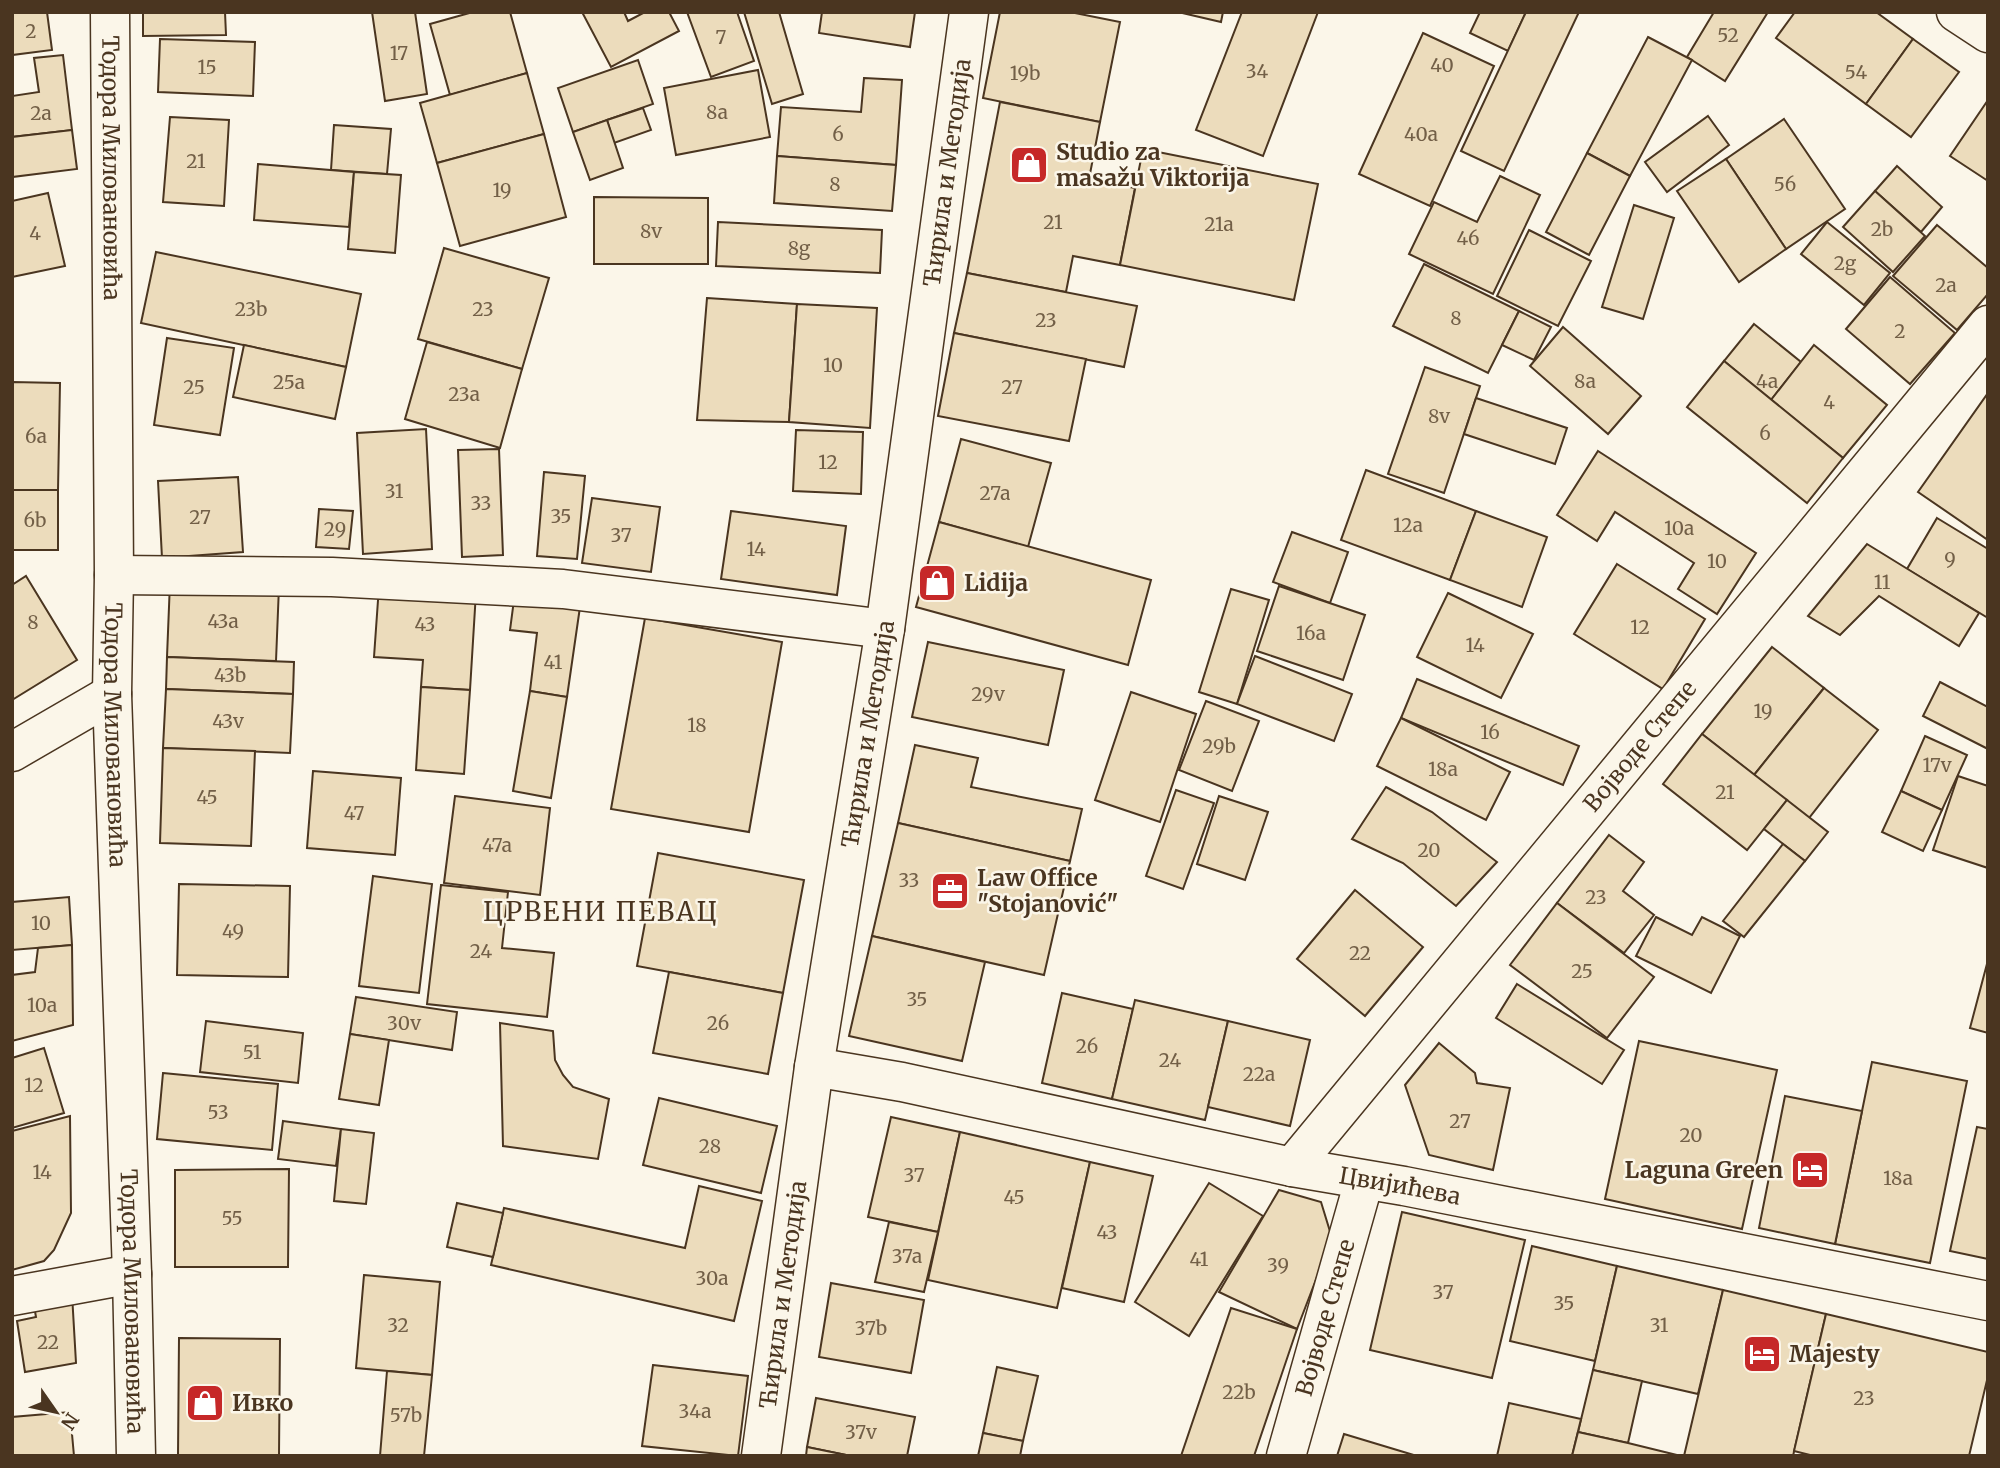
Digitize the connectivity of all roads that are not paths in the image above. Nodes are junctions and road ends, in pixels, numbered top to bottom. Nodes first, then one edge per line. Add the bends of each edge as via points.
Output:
1 (110, 12) edge
2 (969, 12) edge
3 (1956, 12) edge
4 (1988, 33) edge
5 (1988, 325) edge
6 (114, 575) junction
7 (885, 629) junction
8 (112, 694) junction
9 (12, 752) edge
10 (814, 1067) junction
11 (1292, 1167) junction
12 (1364, 1181) junction
13 (132, 1274) junction
14 (12, 1296) edge
15 (1988, 1301) edge
16 (136, 1456) edge
17 (761, 1456) edge
18 (1286, 1456) edge

1 - 6 street, Тодора Миловановића
2 - 7 street, Ћирила и Методија
3 - 4 street
5 - 11 street, Војводе Степе
6 - 7 street via 332,577 563,589
6 - 8 street, Тодора Миловановића
7 - 10 street, Ћирила и Методија
8 - 9 street
8 - 13 street, Тодора Миловановића
10 - 11 street, Цвијићева
10 - 17 street, Ћирила и Методија
11 - 12 street, Цвијићева
12 - 15 street, Цвијићева
12 - 18 street, Војводе Степе
13 - 14 street
13 - 16 street, Тодора Миловановића

